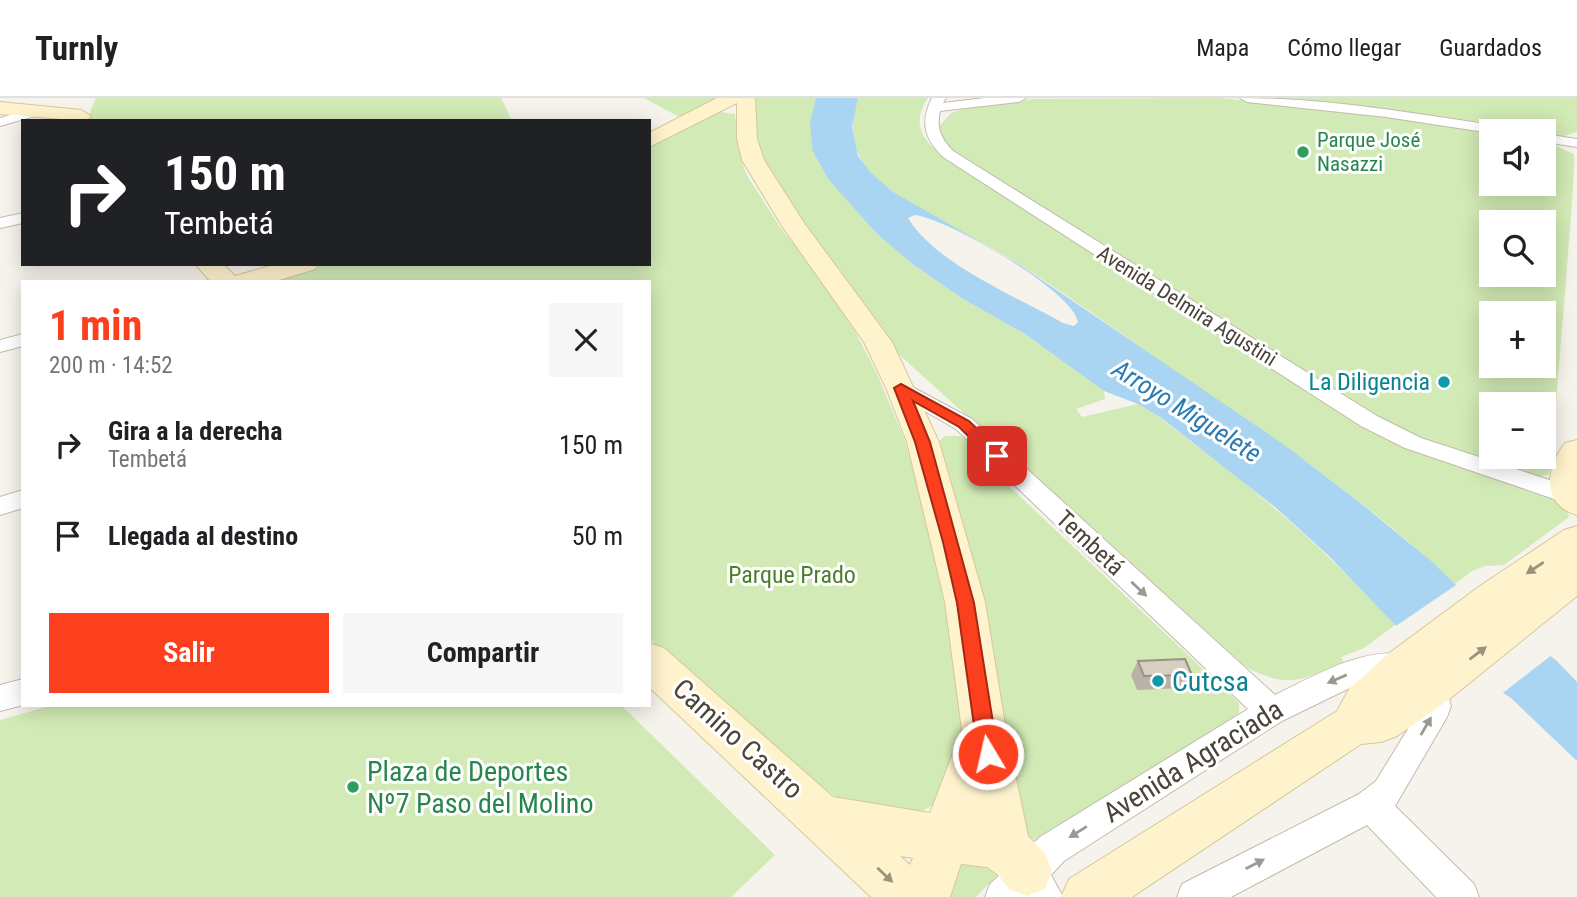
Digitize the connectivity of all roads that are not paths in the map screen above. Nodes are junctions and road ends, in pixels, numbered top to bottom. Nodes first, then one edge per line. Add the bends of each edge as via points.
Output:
1 (731, 98) edge
2 (746, 98) edge
3 (1018, 98) edge
4 (1247, 98) edge
5 (937, 103) edge
6 (0, 109) edge
7 (62, 113) edge
8 (0, 122) edge
9 (1479, 127) edge
10 (651, 140) edge
11 (1556, 140) edge
12 (1577, 143) edge
13 (21, 218) edge
14 (0, 223) edge
15 (210, 266) edge
16 (299, 266) edge
17 (224, 280) edge
18 (251, 280) edge
19 (21, 341) edge
20 (0, 346) edge
21 (901, 388) junction
22 (1577, 451) edge
23 (1574, 499) edge
24 (21, 500) edge
25 (0, 506) edge
26 (1577, 540) edge
27 (1577, 574) edge
28 (1509, 607) junction
29 (651, 662) edge
30 (1418, 677) junction
31 (21, 693) edge
32 (0, 698) edge
33 (1271, 711) junction
34 (984, 731) junction
35 (1371, 804) junction
36 (826, 819) junction
37 (946, 838) junction
38 (1020, 878) edge
39 (908, 897) edge
40 (924, 897) edge
41 (1087, 897) edge
42 (1195, 897) edge
43 (1461, 897) edge

1 - 10 street
2 - 21 street via 747,139 753,160 794,226 878,342
3 - 5 street
4 - 9 street
5 - 23 street, Avenida Delmira Agustini via 929,124 934,138 960,162 1369,421 1413,443
6 - 7 street
7 - 8 street
11 - 12 street
13 - 14 street
15 - 17 street
16 - 18 street
19 - 20 street
21 -> 33 street, Tembetá via 964,424
21 - 34 street via 951,542
22 - 23 street via 1565,479
24 - 25 street
26 -> 28 street
27 - 28 street
28 - 30 street
29 - 36 street, Camino Castro
30 -> 33 street, Avenida Agraciada via 1359,670
35 -> 30 street via 1388,792 1432,717 1436,706
30 - 41 street via 1381,722 1353,725
31 - 32 street
33 -> 38 street, Avenida Agraciada via 1052,849
34 - 37 street
34 - 38 street
42 -> 35 street
35 - 43 street
36 - 37 street
36 -> 39 street, Camino Castro
37 - 38 street via 995,844
37 - 40 street

